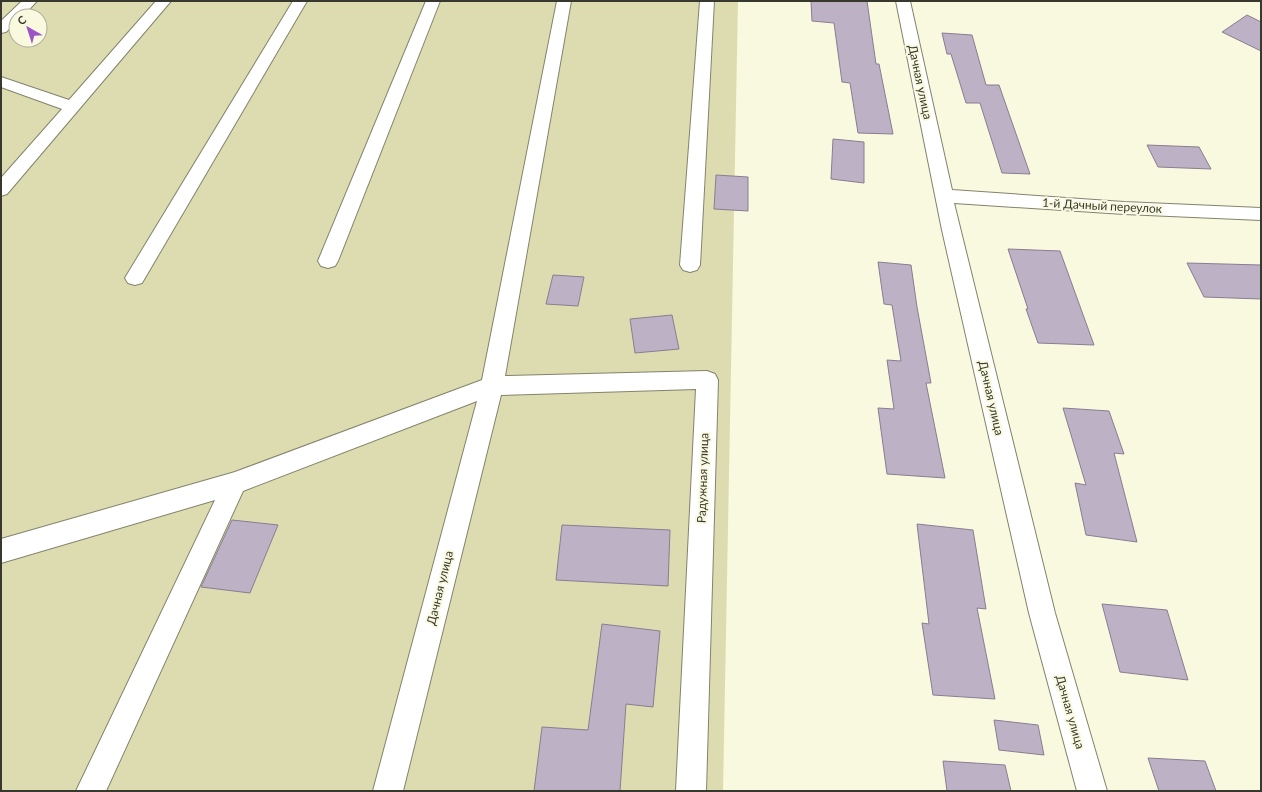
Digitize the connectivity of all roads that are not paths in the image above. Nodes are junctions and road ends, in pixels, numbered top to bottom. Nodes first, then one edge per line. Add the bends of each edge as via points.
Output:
1 (30, 1) edge
2 (164, 1) edge
3 (300, 1) edge
4 (434, 1) edge
5 (564, 1) edge
6 (707, 1) edge
7 (903, 1) edge
8 (1, 29) edge
9 (1, 82) edge
10 (72, 107) junction
11 (1, 190) edge
12 (944, 196) junction
13 (1261, 214) edge
14 (328, 262) dead end
15 (690, 265) dead end
16 (136, 278) dead end
17 (492, 386) junction
18 (235, 483) junction
19 (1, 551) edge
20 (91, 791) edge
21 (388, 791) edge
22 (691, 791) edge
23 (1092, 791) edge

1 - 8 street
2 - 10 street
3 - 16 street
4 - 14 street
5 - 17 street, Дачная улица
6 - 15 street
7 - 12 street, Дачная улица
9 - 10 street
10 - 11 street
12 - 13 street, 1-й Дачный переулок
12 - 23 street, Дачная улица via 1040,606
17 - 18 street
17 - 21 street, Дачная улица
17 - 22 street, Радужная улица via 707,380
18 - 19 street
18 - 20 street

